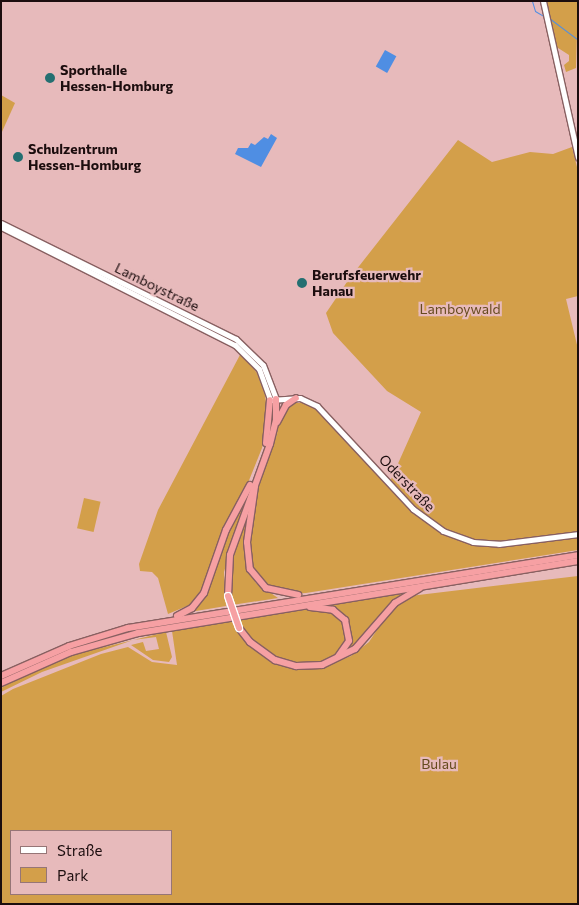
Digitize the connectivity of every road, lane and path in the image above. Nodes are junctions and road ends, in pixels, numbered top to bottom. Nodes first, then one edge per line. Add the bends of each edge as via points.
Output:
1 (542, 1) edge
2 (578, 157) edge
3 (1, 223) edge
4 (1, 228) edge
5 (296, 398) junction
6 (273, 399) junction
7 (275, 425) junction
8 (264, 456) junction
9 (256, 478) junction
10 (578, 534) edge
11 (578, 555) edge
12 (578, 562) edge
13 (423, 586) junction
14 (309, 597) junction
15 (298, 605) junction
16 (170, 620) junction
17 (331, 662) junction
18 (1, 676) edge
19 (1, 683) edge

1 - 2 main road
3 - 6 main road, Lamboystraße via 236,339 263,364
4 - 6 main road, Lamboystraße via 229,341 259,368
5 - 6 main road, Oderstraße
5 - 7 highway via 286,405
5 - 10 main road, Oderstraße via 321,409 413,509 443,531 474,542 499,544
6 - 7 highway
6 - 8 highway
7 - 8 highway
8 - 9 highway
9 - 14 highway via 247,542 250,569 259,582 272,591
9 - 16 highway via 226,530 204,594 192,608
9 - 17 highway, bridge via 230,555 228,596 239,628 260,651 282,662 310,666
11 - 14 highway
12 - 13 highway
13 - 15 highway
13 - 17 highway via 395,603 364,641
14 - 16 highway
15 - 17 highway via 329,608 345,620 348,641 341,654
15 - 19 highway via 108,640 39,665
16 - 18 highway via 85,640 36,658

